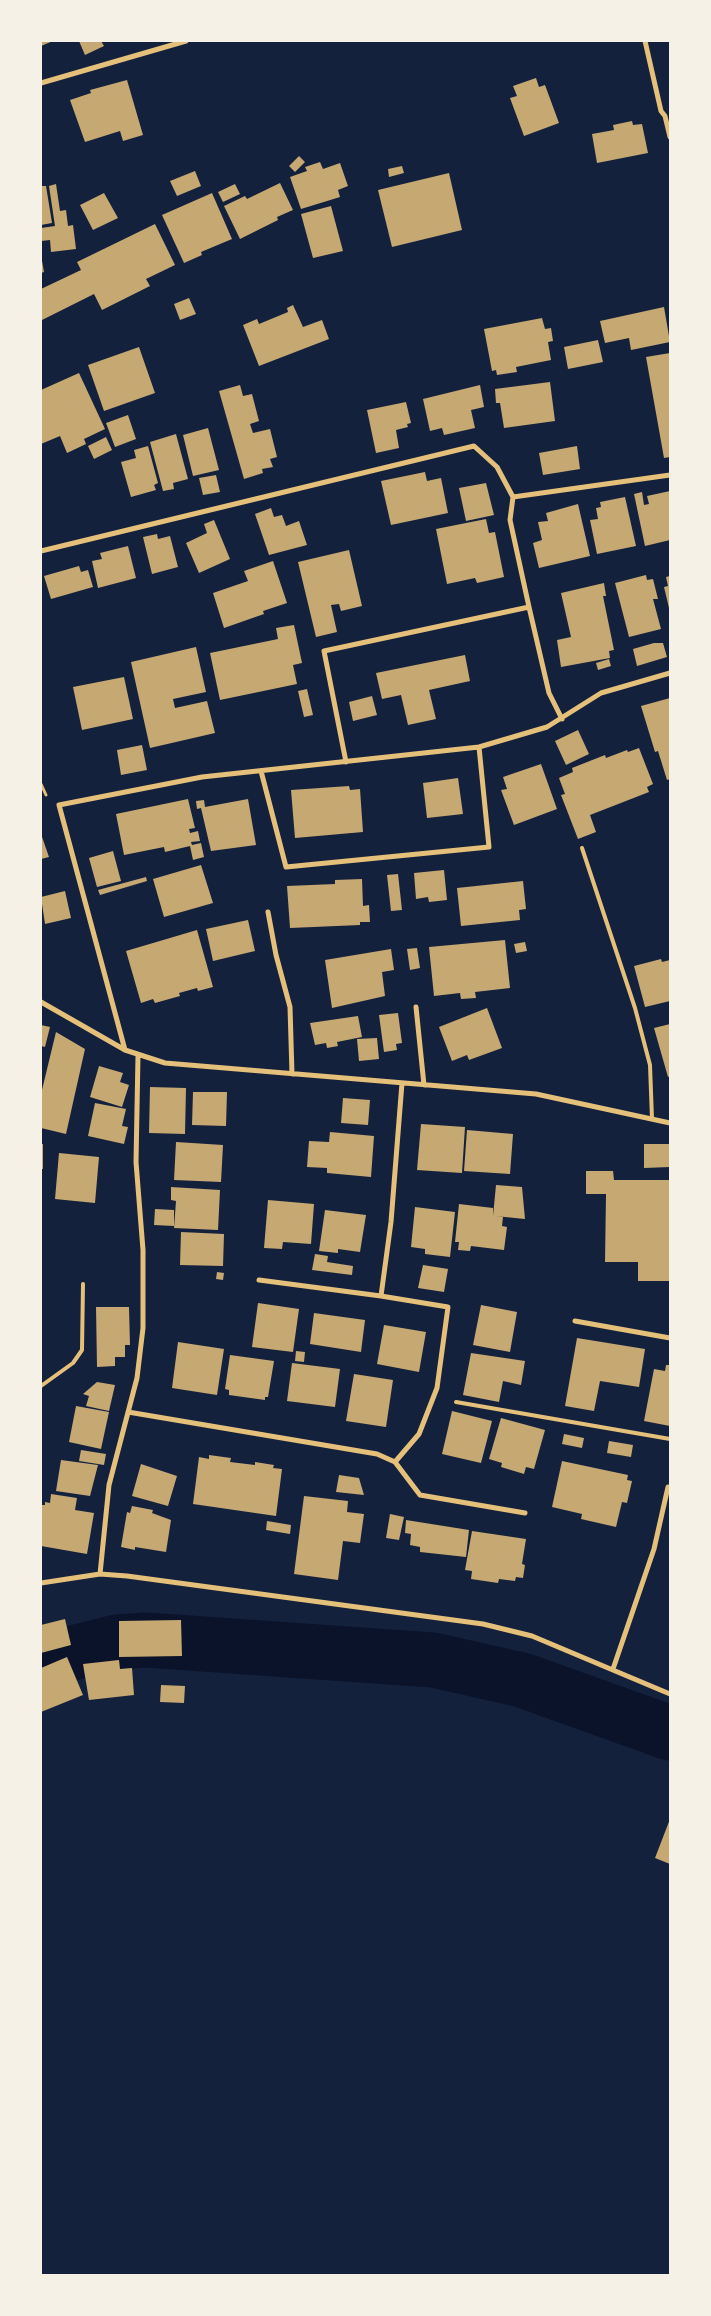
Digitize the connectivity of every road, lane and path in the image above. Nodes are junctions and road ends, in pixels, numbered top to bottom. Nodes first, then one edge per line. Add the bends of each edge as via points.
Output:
1 (186, 41) edge
2 (645, 41) edge
3 (41, 84) edge
4 (670, 137) edge
5 (670, 475) edge
6 (513, 497) junction
7 (41, 551) edge
8 (529, 607) junction
9 (670, 673) edge
10 (562, 718) junction
11 (479, 747) junction
12 (346, 762) junction
13 (261, 771) junction
14 (582, 848) dead end
15 (268, 912) dead end
16 (41, 1002) edge
17 (416, 1007) dead end
18 (125, 1050) junction
19 (138, 1056) junction
20 (292, 1074) junction
21 (402, 1083) junction
22 (424, 1085) junction
23 (652, 1119) junction
24 (670, 1123) edge
25 (260, 1280) dead end
26 (83, 1284) dead end
27 (381, 1296) junction
28 (574, 1321) dead end
29 (670, 1338) edge
30 (41, 1386) edge
31 (456, 1402) dead end
32 (128, 1412) junction
33 (670, 1439) edge
34 (395, 1462) junction
35 (668, 1488) dead end
36 (524, 1513) dead end
37 (100, 1574) junction
38 (41, 1583) edge
39 (613, 1669) junction
40 (670, 1694) edge

1 - 3 street
2 - 4 street
5 - 6 street
6 - 7 street via 497,467 474,446
6 - 8 street via 510,520
8 - 10 street via 549,693
8 - 12 street via 324,651
9 - 10 street via 601,693
10 - 11 street via 547,727
11 - 12 street
11 - 13 street via 489,847 286,867
12 - 13 street
13 - 18 street via 186,779 59,805
14 - 23 lane via 648,1056
15 - 20 street via 290,1007
16 - 18 street
17 - 22 street
18 - 19 street
19 - 20 street via 165,1062
19 - 32 street via 136,1162 143,1250 143,1328 137,1378
20 - 21 street
21 - 22 street
21 - 27 street via 391,1222
22 - 23 street via 536,1094
23 - 24 street
25 - 27 street
26 - 30 lane via 82,1350 73,1363
27 - 34 street via 448,1307 437,1388 419,1434
28 - 29 street
31 - 33 lane
32 - 34 street via 377,1454
32 - 37 street via 109,1485
34 - 36 street via 420,1495
35 - 39 street via 654,1550
37 - 38 street
37 - 39 street via 483,1624 532,1636
39 - 40 street

